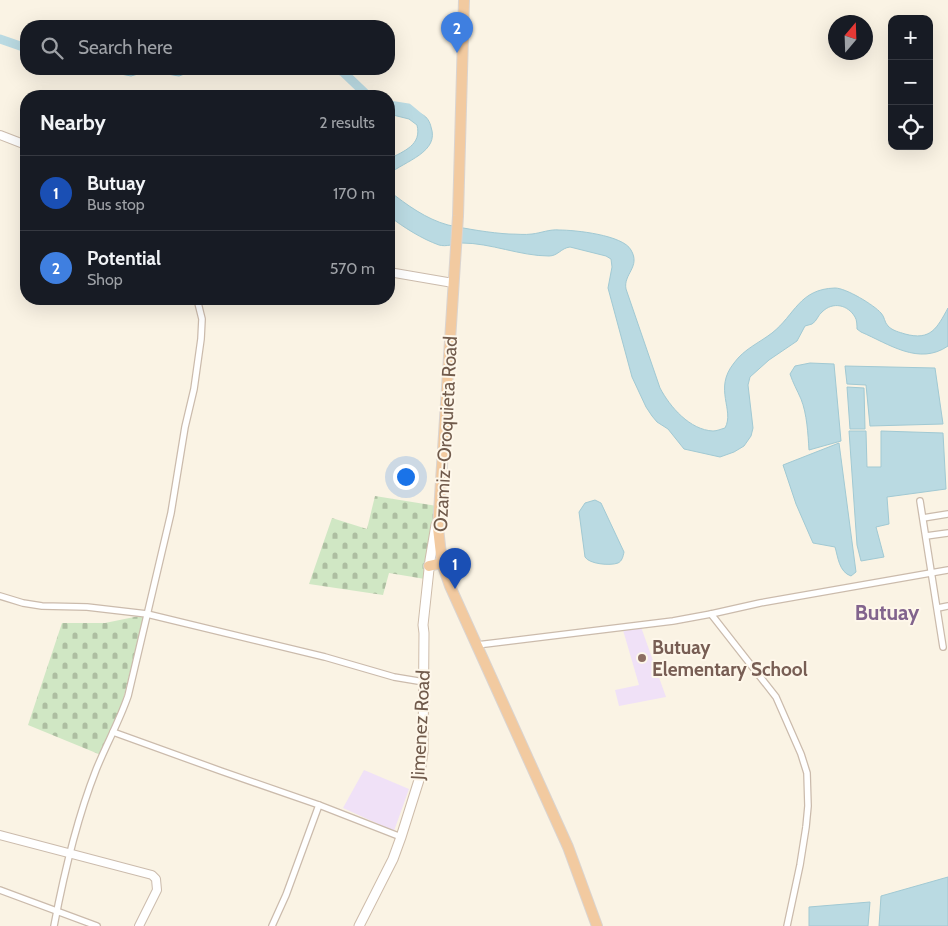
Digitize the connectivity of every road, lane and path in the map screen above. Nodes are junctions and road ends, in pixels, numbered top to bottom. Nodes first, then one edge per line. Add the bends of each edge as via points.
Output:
1 (464, 0) edge
2 (0, 135) edge
3 (20, 143) edge
4 (395, 273) edge
5 (453, 283) junction
6 (198, 305) edge
7 (920, 501) dead end
8 (948, 514) edge
9 (438, 516) junction
10 (923, 518) junction
11 (948, 533) edge
12 (926, 536) junction
13 (435, 565) junction
14 (948, 570) edge
15 (932, 573) junction
16 (0, 596) edge
17 (948, 606) edge
18 (938, 608) junction
19 (147, 614) junction
20 (711, 614) junction
21 (477, 644) junction
22 (943, 647) dead end
23 (424, 682) junction
24 (113, 732) junction
25 (319, 805) junction
26 (0, 835) edge
27 (402, 838) junction
28 (69, 854) junction
29 (0, 890) edge
30 (56, 912) junction
31 (54, 926) edge
32 (97, 926) edge
33 (139, 926) edge
34 (272, 926) edge
35 (359, 926) edge
36 (597, 926) edge
37 (787, 926) edge

1 - 5 highway, Ozamiz-Oroquieta Road
2 - 3 street
4 - 5 street
5 - 9 highway, Ozamiz-Oroquieta Road
6 - 19 street via 202,339 197,370 172,513
7 - 10 street
8 - 10 street
9 - 13 main road, Jimenez Road
9 - 13 highway, Ozamiz-Oroquieta Road
10 - 12 street
11 - 12 street
12 - 15 street
13 - 21 highway, Ozamiz-Oroquieta Road
13 - 23 main road, Jimenez Road via 424,633
14 - 15 street
15 - 18 street
15 - 20 street
16 - 19 street via 32,604
17 - 18 street
18 - 22 street
19 - 23 street
19 - 24 street via 128,696
20 - 21 street
20 - 37 street via 776,697 807,773 806,827
21 - 36 highway, Ozamiz-Oroquieta Road via 568,847
23 - 27 main road, Jimenez Road via 422,766
24 - 25 street
24 - 28 street via 96,770
25 - 27 street
25 - 34 street via 290,887
26 - 28 street
27 - 35 main road, Jimenez Road
28 - 30 street
28 - 33 street via 147,873 156,879 157,890
29 - 30 street
30 - 31 street
30 - 32 street

